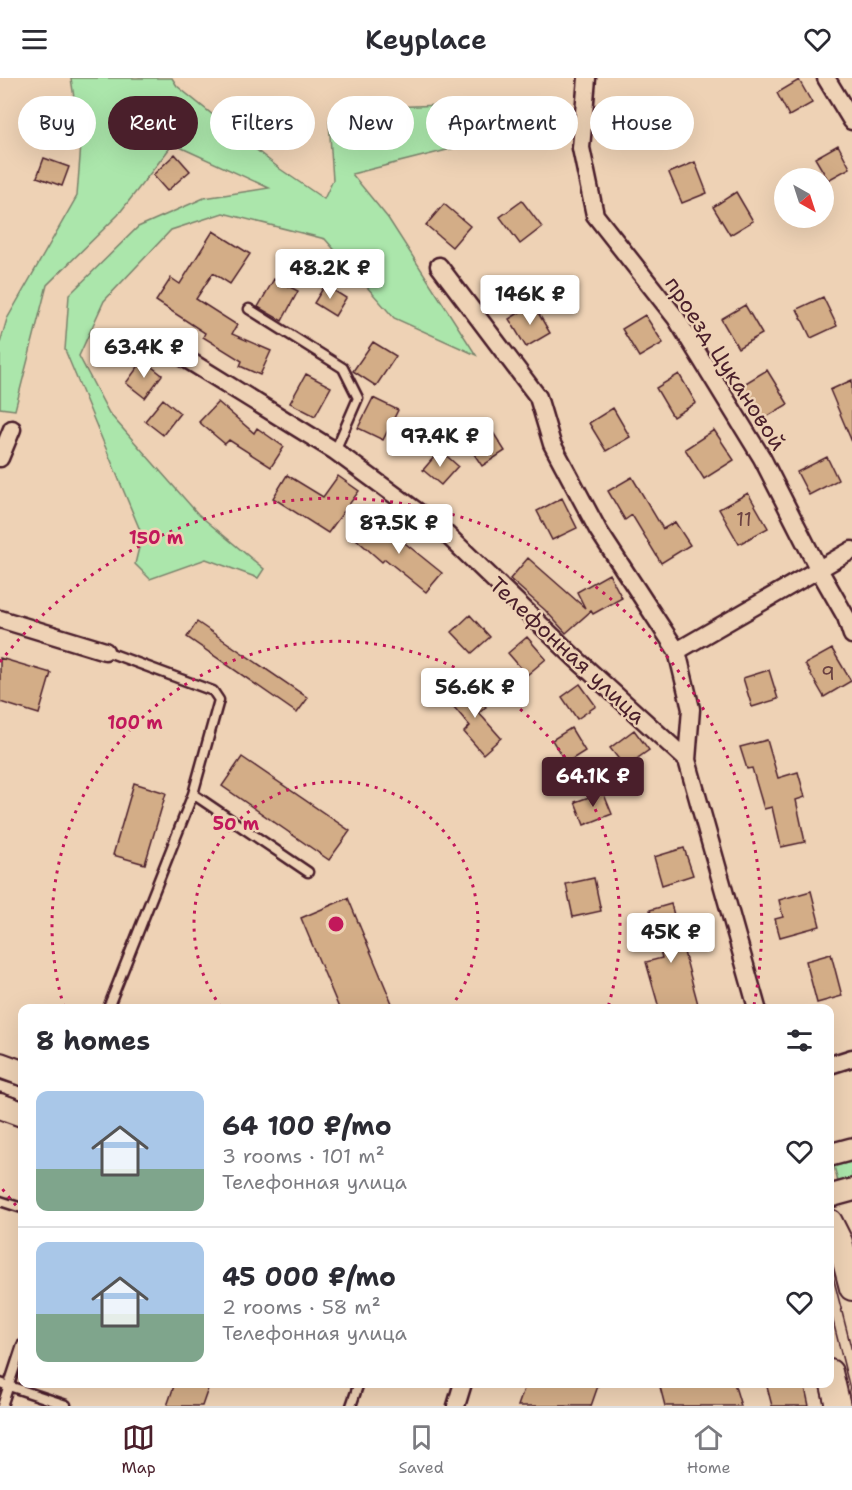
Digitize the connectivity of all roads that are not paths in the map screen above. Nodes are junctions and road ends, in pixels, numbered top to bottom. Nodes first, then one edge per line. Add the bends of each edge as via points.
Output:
1 (587, 78) edge
2 (826, 78) edge
3 (852, 121) edge
4 (439, 266) dead end
5 (249, 309) dead end
6 (183, 357) dead end
7 (12, 429) dead end
8 (335, 452) junction
9 (0, 458) edge
10 (852, 550) edge
11 (818, 568) junction
12 (0, 619) edge
13 (852, 635) edge
14 (105, 651) joint
15 (677, 651) junction
16 (687, 760) junction
17 (193, 794) junction
18 (308, 872) dead end
19 (110, 1004) edge
20 (756, 1004) edge
21 (852, 1058) edge
22 (834, 1064) edge
23 (0, 1065) edge
24 (18, 1072) edge
25 (0, 1106) edge
26 (18, 1113) edge
27 (852, 1149) edge
28 (834, 1154) edge
29 (852, 1190) edge
30 (834, 1195) edge
31 (0, 1201) edge
32 (18, 1207) edge
33 (834, 1230) edge
34 (852, 1288) edge
35 (18, 1354) edge
36 (4, 1385) edge
37 (357, 1388) edge
38 (461, 1388) edge
39 (834, 1388) edge
40 (66, 1405) edge
41 (2, 1406) edge
42 (351, 1406) edge
43 (456, 1406) edge
44 (838, 1406) edge

1 - 11 street, проезд Цукановой via 581,148 595,215 676,318 762,458
2 - 3 street
4 - 15 street via 538,397 552,444 598,530
5 - 8 lane via 343,368 358,398
6 - 8 street, Телефонная улица
7 - 9 street
8 - 16 street, Телефонная улица via 441,530
10 - 11 street
11 - 13 street, проезд Цукановой
11 - 15 street
12 - 14 street
14 - 17 lane via 213,691 219,700
15 - 16 street via 691,709
16 - 20 street
17 - 18 lane
17 - 19 lane
21 - 22 street
23 - 24 main road
25 - 26 main road
27 - 28 street
29 - 30 street
31 - 32 lane
33 - 34 main road
35 - 36 lane
36 - 40 lane
36 - 41 lane
37 - 42 lane
38 - 43 street
39 - 44 main road

